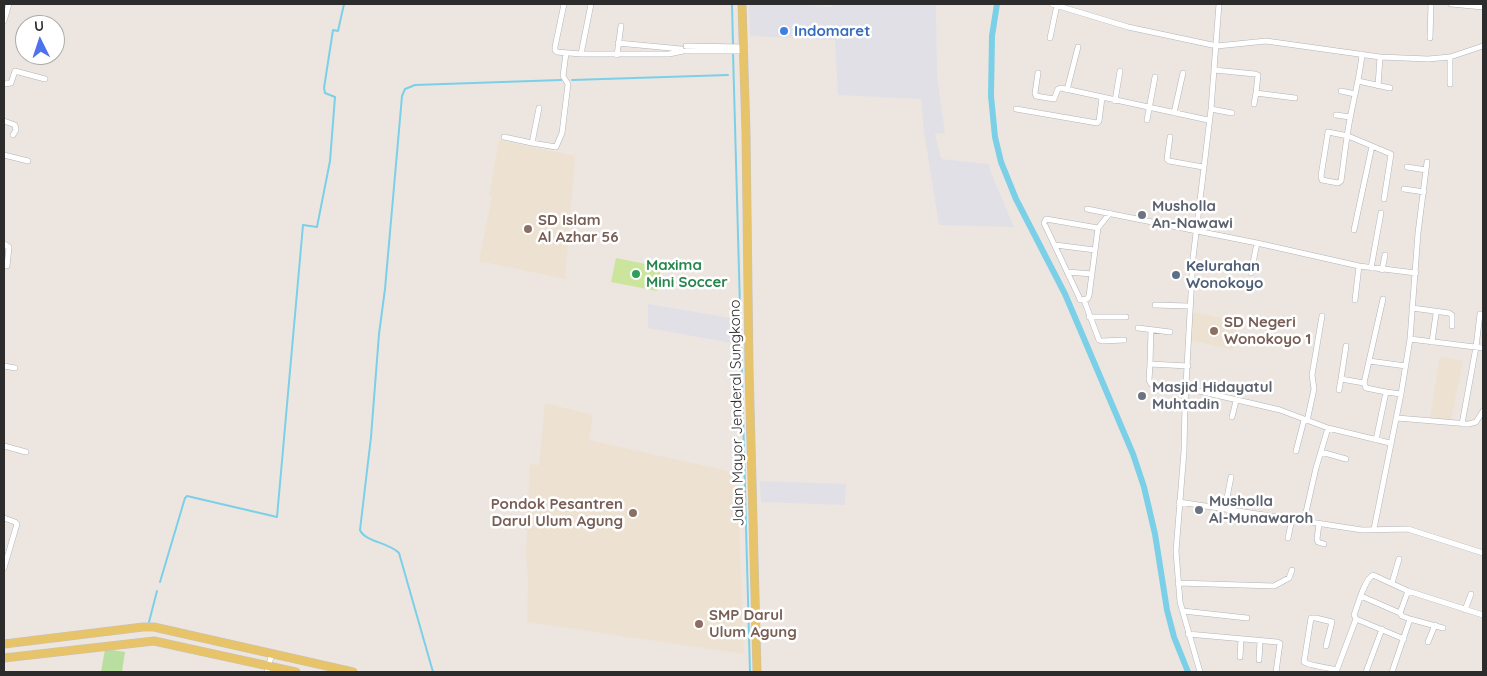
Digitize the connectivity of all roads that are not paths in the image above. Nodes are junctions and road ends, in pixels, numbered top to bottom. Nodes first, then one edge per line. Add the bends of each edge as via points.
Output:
1 (9, 4) edge
2 (564, 4) edge
3 (591, 4) edge
4 (742, 4) edge
5 (1055, 4) edge
6 (1219, 4) edge
7 (1431, 4) edge
8 (1451, 4) edge
9 (1066, 6) edge
10 (1483, 7) edge
11 (4, 21) edge
12 (621, 26) dead end
13 (1050, 38) dead end
14 (1430, 38) dead end
15 (618, 43) junction
16 (1217, 46) junction
17 (1483, 46) edge
18 (1078, 47) dead end
19 (684, 49) junction
20 (736, 49) junction
21 (566, 54) junction
22 (581, 54) junction
23 (617, 54) junction
24 (1362, 54) junction
25 (1380, 56) junction
26 (1450, 57) junction
27 (1214, 70) junction
28 (1120, 71) dead end
29 (1038, 72) dead end
30 (1182, 73) dead end
31 (1155, 77) dead end
32 (45, 79) dead end
33 (1358, 81) junction
34 (4, 84) edge
35 (1450, 84) dead end
36 (1378, 86) junction
37 (1390, 88) dead end
38 (1067, 90) junction
39 (1340, 91) dead end
40 (1256, 93) junction
41 (1356, 94) junction
42 (1102, 98) junction
43 (1295, 98) dead end
44 (1115, 101) junction
45 (1254, 104) dead end
46 (1149, 107) junction
47 (539, 108) dead end
48 (1016, 109) dead end
49 (1210, 109) junction
50 (1232, 112) dead end
51 (1174, 113) junction
52 (1336, 115) dead end
53 (1350, 118) junction
54 (4, 120) edge
55 (1147, 120) dead end
56 (1208, 120) junction
57 (13, 135) dead end
58 (1348, 136) junction
59 (504, 137) dead end
60 (1170, 137) dead end
61 (532, 143) junction
62 (1372, 146) junction
63 (4, 155) edge
64 (28, 161) dead end
65 (1427, 162) dead end
66 (1203, 167) junction
67 (1407, 167) dead end
68 (1426, 170) junction
69 (1404, 188) dead end
70 (1424, 192) junction
71 (1384, 199) dead end
72 (1087, 209) dead end
73 (1110, 213) junction
74 (1381, 213) dead end
75 (1098, 228) junction
76 (1195, 230) junction
77 (1354, 230) dead end
78 (1258, 243) junction
79 (4, 244) edge
80 (1055, 244) junction
81 (1095, 250) junction
82 (1385, 255) dead end
83 (7, 266) dead end
84 (1359, 266) junction
85 (1371, 268) junction
86 (1382, 270) junction
87 (1067, 272) junction
88 (1251, 273) dead end
89 (1416, 273) junction
90 (1092, 274) junction
91 (1383, 299) dead end
92 (1084, 300) junction
93 (1354, 300) dead end
94 (1155, 305) dead end
95 (1190, 306) junction
96 (1412, 308) junction
97 (1436, 314) dead end
98 (1480, 314) dead end
99 (1322, 316) dead end
100 (1089, 317) junction
101 (1126, 317) dead end
102 (1481, 322) edge
103 (1452, 326) dead end
104 (1138, 328) dead end
105 (1151, 330) junction
106 (1170, 332) dead end
107 (1410, 339) junction
108 (1124, 340) dead end
109 (1432, 342) junction
110 (1346, 346) dead end
111 (1476, 347) junction
112 (1483, 348) edge
113 (1369, 361) junction
114 (1150, 364) junction
115 (4, 366) edge
116 (1188, 366) junction
117 (1406, 366) junction
118 (15, 368) dead end
119 (1341, 379) junction
120 (1364, 383) junction
121 (1339, 390) dead end
122 (1186, 391) junction
123 (1386, 392) junction
124 (1401, 394) junction
125 (1236, 401) junction
126 (1483, 411) edge
127 (1232, 417) dead end
128 (1396, 418) junction
129 (1306, 420) junction
130 (1462, 424) junction
131 (1328, 428) junction
132 (1376, 440) junction
133 (1390, 443) junction
134 (4, 446) edge
135 (1296, 451) dead end
136 (26, 452) dead end
137 (1321, 452) junction
138 (1346, 460) dead end
139 (1230, 477) dead end
140 (1179, 502) junction
141 (1225, 508) junction
142 (4, 518) edge
143 (1292, 519) junction
144 (1304, 521) junction
145 (1319, 524) junction
146 (1374, 529) junction
147 (1288, 538) dead end
148 (1324, 544) dead end
149 (1483, 553) edge
150 (1399, 559) dead end
151 (4, 568) edge
152 (1292, 570) dead end
153 (1178, 583) junction
154 (1392, 583) junction
155 (1408, 591) junction
156 (1471, 594) dead end
157 (1361, 596) junction
158 (1465, 610) junction
159 (1183, 611) junction
160 (1400, 613) junction
161 (1483, 615) edge
162 (1247, 618) dead end
163 (1356, 619) junction
164 (1410, 619) junction
165 (1435, 626) junction
166 (1443, 628) dead end
167 (1382, 629) junction
168 (1188, 634) junction
169 (42, 639) junction
170 (1241, 639) junction
171 (1404, 639) junction
172 (1260, 641) junction
173 (1428, 642) dead end
174 (4, 644) edge
175 (1326, 646) dead end
176 (44, 652) junction
177 (272, 653) junction
178 (1240, 657) dead end
179 (4, 658) edge
180 (1258, 660) dead end
181 (268, 669) edge
182 (1336, 671) edge
183 (296, 672) edge
184 (353, 672) edge
185 (757, 672) edge
186 (1200, 672) edge
187 (1276, 672) edge
188 (1366, 672) edge
189 (1392, 672) edge

1 - 11 street
2 - 21 street via 555,50
3 - 22 street
4 - 20 main road, Jalan Mayor Jenderal Sungkono
5 - 9 street
5 - 13 street
6 - 16 street
7 - 14 street
8 - 10 street
9 - 16 street via 1136,29
12 - 15 street
15 - 19 street
15 - 23 street
16 - 24 street via 1266,41
16 - 27 street
17 - 26 street
18 - 38 street
19 - 20 street
19 - 23 street via 669,54
20 - 185 main road, Jalan Mayor Jenderal Sungkono via 746,133 748,368
21 - 22 street
21 - 61 street via 563,76 568,84 558,145
22 - 23 street
24 - 25 street
24 - 33 street
25 - 26 street
25 - 36 street
26 - 35 street
27 - 40 street via 1258,75
27 - 49 street
28 - 44 street
29 - 38 street via 1036,96 1054,99 1059,88
30 - 51 street
31 - 46 street
32 - 34 street via 15,71 11,83
33 - 36 street
33 - 41 street
36 - 37 street
38 - 42 street
39 - 41 street
40 - 43 street
40 - 45 street
41 - 53 street
42 - 44 street
42 - 48 street via 1097,123
44 - 46 street
46 - 51 street
46 - 55 street
47 - 61 street
49 - 50 street
49 - 56 street
51 - 56 street
52 - 53 street
53 - 58 street
54 - 57 street via 15,124
56 - 66 street
58 - 58 street via 1340,183 1322,180 1328,132
58 - 62 street
59 - 61 street
60 - 66 street via 1169,161
62 - 71 street via 1391,154
62 - 77 street
63 - 64 street
65 - 68 street
66 - 76 street
67 - 68 street
68 - 70 street
69 - 70 street
70 - 89 street
72 - 73 street
73 - 75 street
73 - 76 street
74 - 85 street
75 - 80 street via 1046,219 1044,223
75 - 81 street
76 - 78 street
76 - 95 street
78 - 84 street
78 - 88 street
79 - 83 street via 9,247
80 - 81 street
80 - 87 street
81 - 90 street
82 - 86 street
84 - 85 street
84 - 93 street
85 - 86 street
86 - 89 street
87 - 90 street
87 - 92 street via 1080,300
89 - 96 street
90 - 92 street via 1089,296
91 - 113 street
92 - 100 street
94 - 95 street
95 - 116 street
96 - 103 street via 1449,313
96 - 107 street
97 - 109 street
98 - 102 street
99 - 129 street via 1312,376 1314,389
100 - 101 street
100 - 108 street via 1099,340
102 - 111 street
104 - 105 street
105 - 106 street
105 - 114 street
107 - 109 street
107 - 117 street
109 - 111 street
110 - 119 street
111 - 112 street
111 - 130 street
113 - 117 street
113 - 120 street
114 - 116 street
114 - 122 street via 1151,384
115 - 118 street
116 - 122 street
117 - 124 street
119 - 120 street
119 - 121 street
120 - 123 street via 1366,388
122 - 125 street
122 - 140 street
123 - 124 street
123 - 132 street
124 - 128 street
125 - 127 street
125 - 129 street via 1280,410
126 - 130 street via 1472,424
128 - 130 street
128 - 133 street
129 - 131 street
129 - 135 street
131 - 132 street
131 - 137 street
132 - 133 street
133 - 146 street
134 - 136 street
137 - 138 street
137 - 144 street
139 - 141 street
140 - 141 street
140 - 153 street
141 - 143 street
142 - 151 street via 18,524
143 - 144 street
143 - 147 street
144 - 145 street
145 - 146 street
145 - 148 street via 1317,539
146 - 149 street via 1408,529
150 - 154 street
152 - 153 street via 1288,578 1274,586
153 - 159 street
154 - 155 street
154 - 157 street via 1371,576
155 - 158 street
155 - 160 street
156 - 158 street
157 - 160 street
157 - 163 street via 1354,615
158 - 161 street
159 - 162 street
159 - 168 street
160 - 164 street
163 - 167 street
163 - 182 street
164 - 165 street
164 - 171 street
165 - 166 street
165 - 173 street
167 - 171 street
167 - 188 street
168 - 170 street
168 - 186 street
169 - 174 main road
169 - 176 main road
169 - 177 main road via 154,627
170 - 172 street
170 - 178 street
171 - 189 street
172 - 180 street
172 - 187 street via 1280,643
175 - 182 street via 1332,622 1311,618 1304,662
176 - 179 main road
176 - 181 main road via 154,641
177 - 181 street
177 - 184 main road
181 - 183 main road

